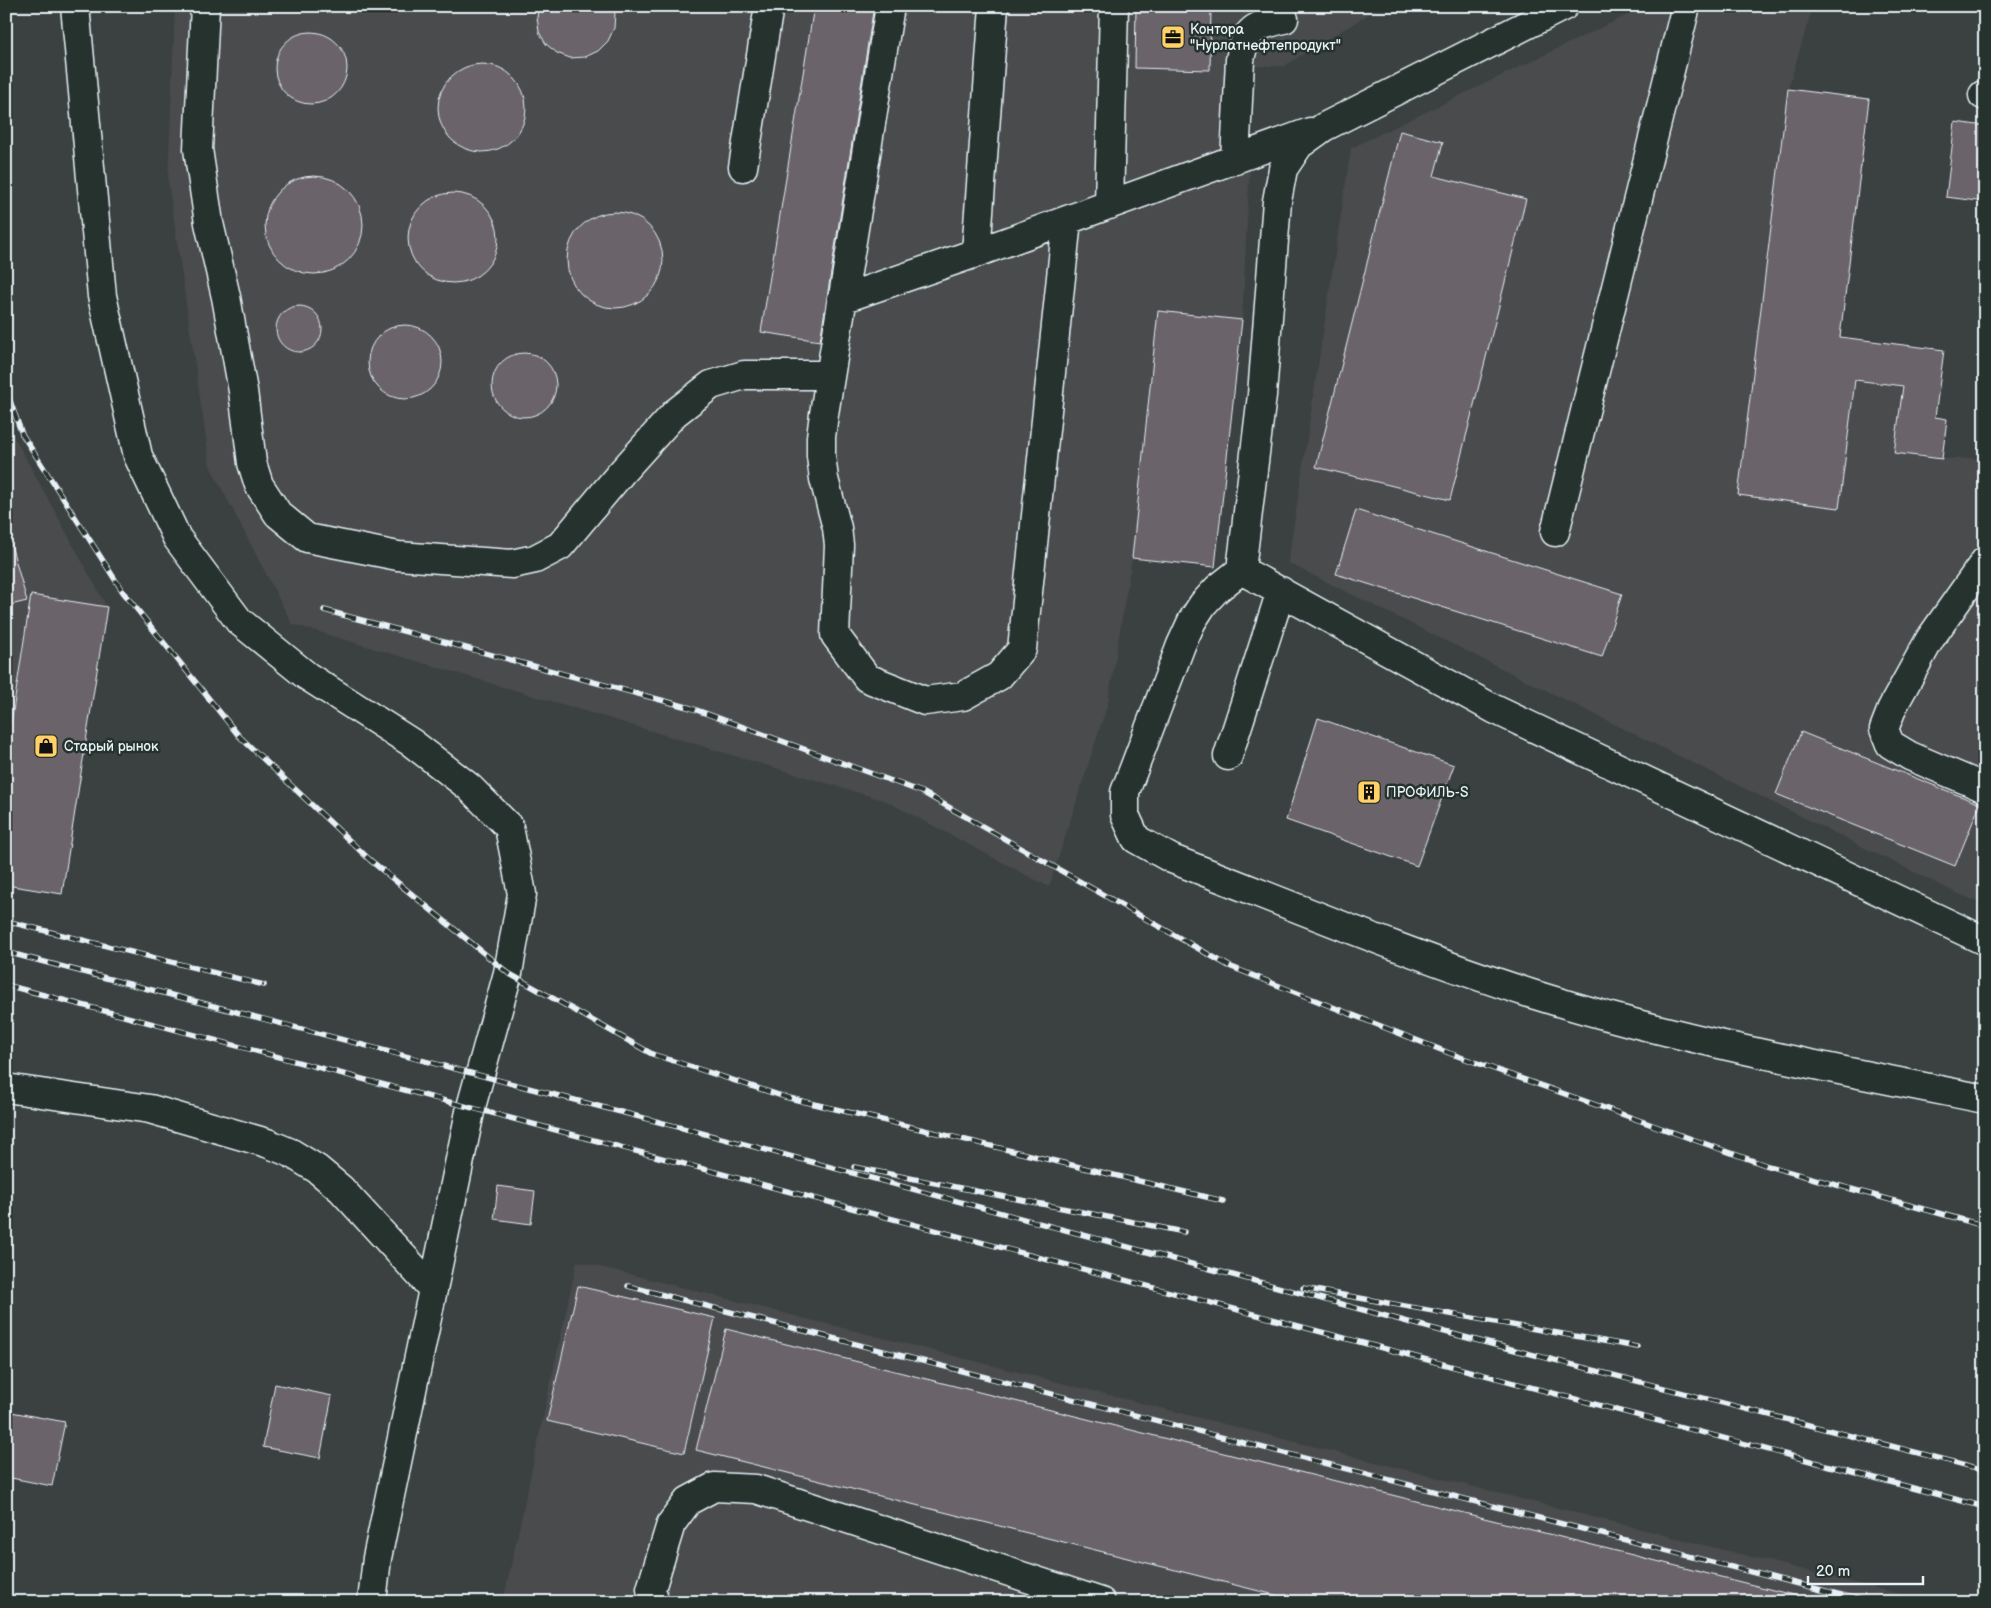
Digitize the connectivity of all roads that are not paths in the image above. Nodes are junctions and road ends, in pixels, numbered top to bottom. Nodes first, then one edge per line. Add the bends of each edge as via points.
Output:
1 (75, 6) edge
2 (205, 6) edge
3 (769, 6) edge
4 (890, 6) edge
5 (994, 6) edge
6 (1114, 6) edge
7 (1564, 6) edge
8 (1686, 6) edge
9 (1284, 19) dead end
10 (1324, 128) junction
11 (1235, 160) junction
12 (743, 167) dead end
13 (1109, 205) junction
14 (1067, 220) junction
15 (976, 253) junction
16 (842, 299) junction
17 (830, 375) junction
18 (1554, 532) dead end
19 (1985, 561) edge
20 (1241, 570) junction
21 (1281, 591) junction
22 (1228, 756) dead end
23 (1985, 788) edge
24 (1985, 941) edge
25 (6, 1088) edge
26 (1985, 1099) edge
27 (433, 1289) junction
28 (372, 1602) edge
29 (655, 1602) edge
30 (1101, 1602) edge

1 - 27 main road via 102,296 138,456 177,538 239,620 307,676 412,743 469,788 509,827 522,894 508,972 471,1107
2 - 17 main road via 198,149 209,223 228,307 252,463 259,485 278,514 307,538 398,556 512,564 535,559 560,546 676,413 711,385 744,375
3 - 12 main road
4 - 16 main road
5 - 15 main road
6 - 13 main road
7 - 10 main road
8 - 18 main road
9 - 11 main road via 1258,26 1243,44
10 - 11 main road
10 - 20 main road via 1299,145 1283,169 1277,200 1262,395
11 - 13 main road
13 - 14 main road
14 - 15 main road
14 - 17 main road via 1022,649 999,676 963,696 925,701 867,678 835,636 839,545 821,456
15 - 16 main road
16 - 17 main road
19 - 23 main road via 1930,639 1884,729 1890,744 1910,756
20 - 21 main road
20 - 26 main road via 1203,604 1181,645 1125,792 1125,815 1136,839 1172,860 1533,994 1791,1060
21 - 22 main road
21 - 24 main road via 1494,709
25 - 27 main road via 150,1109 291,1153 341,1189
27 - 28 main road via 377,1558
29 - 30 main road via 651,1589 671,1524 688,1501 714,1488 756,1489

